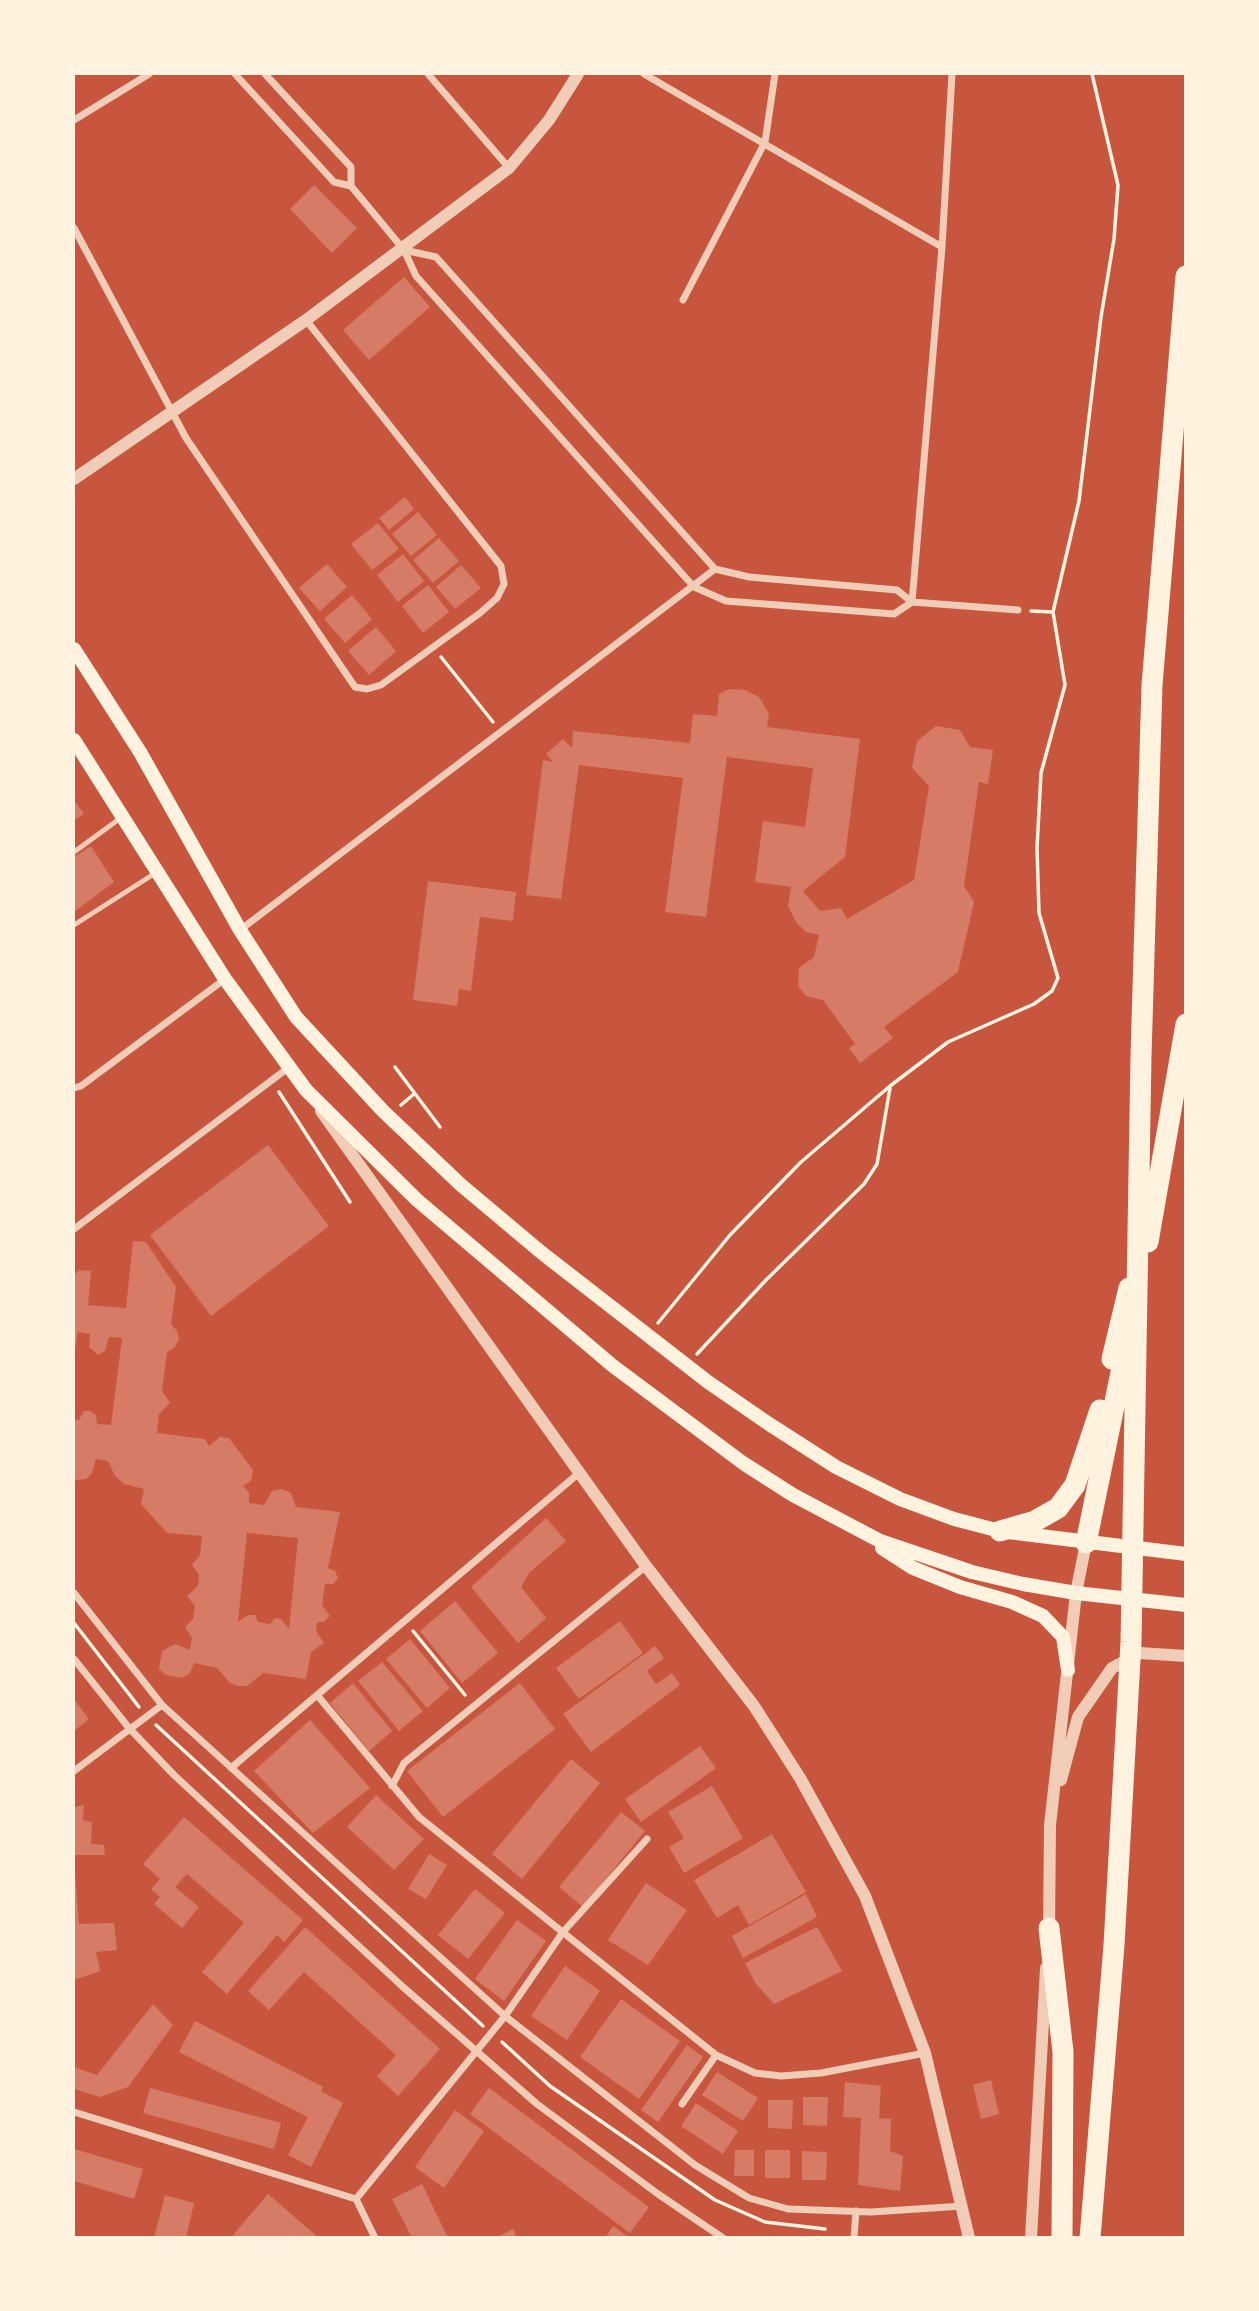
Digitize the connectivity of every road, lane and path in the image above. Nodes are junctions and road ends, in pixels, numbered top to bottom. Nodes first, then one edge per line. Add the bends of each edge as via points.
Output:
1 (149, 74) edge
2 (235, 74) edge
3 (265, 74) edge
4 (428, 74) edge
5 (578, 74) edge
6 (644, 74) edge
7 (775, 74) edge
8 (952, 74) edge
9 (1092, 74) edge
10 (74, 120) edge
11 (765, 142) junction
12 (509, 168) junction
13 (351, 186) junction
14 (74, 228) edge
15 (942, 247) junction
16 (404, 250) junction
17 (1185, 276) edge
18 (683, 300) dead end
19 (306, 320) junction
20 (173, 413) junction
21 (74, 480) edge
22 (715, 569) junction
23 (694, 587) junction
24 (912, 601) junction
25 (1018, 610) joint
26 (1053, 612) junction
27 (433, 647) junction
28 (74, 649) edge
29 (501, 733) junction
30 (74, 740) edge
31 (122, 817) junction
32 (74, 852) edge
33 (158, 872) junction
34 (74, 925) edge
35 (240, 930) junction
36 (225, 979) junction
37 (1185, 1024) edge
38 (396, 1067) dead end
39 (288, 1068) junction
40 (890, 1086) junction
41 (74, 1088) edge
42 (306, 1090) junction
43 (440, 1127) dead end
44 (307, 1138) dead end
45 (1156, 1199) junction
46 (350, 1202) dead end
47 (74, 1229) edge
48 (648, 1336) junction
49 (687, 1366) junction
50 (579, 1473) junction
51 (845, 1524) junction
52 (1000, 1531) junction
53 (1096, 1544) junction
54 (1185, 1554) edge
55 (646, 1566) junction
56 (74, 1593) edge
57 (1076, 1593) junction
58 (1185, 1605) edge
59 (405, 1621) junction
60 (1185, 1656) edge
61 (74, 1659) edge
62 (1068, 1670) junction
63 (317, 1695) junction
64 (162, 1705) junction
65 (473, 1706) junction
66 (129, 1728) junction
67 (231, 1768) junction
68 (74, 1771) edge
69 (392, 1786) junction
70 (1050, 1825) junction
71 (647, 1839) dead end
72 (1049, 1928) junction
73 (563, 1932) junction
74 (505, 2016) junction
75 (475, 2050) junction
76 (925, 2053) junction
77 (716, 2055) junction
78 (682, 2104) dead end
79 (74, 2112) edge
80 (356, 2199) junction
81 (964, 2206) junction
82 (856, 2211) junction
83 (375, 2238) edge
84 (723, 2238) edge
85 (854, 2238) edge
86 (969, 2238) edge
87 (1031, 2238) edge
88 (1062, 2238) edge
89 (1090, 2238) edge

1 - 10 street
2 - 13 street via 334,182
3 - 13 street via 351,167
4 - 12 street
5 - 12 street via 549,120
6 - 11 street
7 - 11 street
8 - 15 street
9 - 26 path via 1118,185 1079,501
11 - 15 street
11 - 18 street
12 - 16 street
13 - 16 street
14 - 20 street
15 - 24 street
16 - 19 street
16 - 22 street via 436,257
16 - 23 street via 416,276
17 - 89 highway via 1152,685 1131,1642 1114,1945
19 - 20 street
19 - 27 street via 500,566 504,584 497,598
20 - 21 street
20 - 27 street via 355,687 381,685
22 - 23 street
22 - 24 street via 749,577 897,590
23 - 24 street via 726,601 894,614
23 - 29 street
24 - 25 street
25 - 26 path
26 - 40 path via 1065,685 1041,774 1037,848 1039,914 1058,978 1052,991 1034,1004 948,1042
27 - 29 path
28 - 35 main road via 140,752
29 - 35 street
30 - 31 main road
31 - 32 lane
31 - 33 main road
33 - 34 lane
33 - 36 main road
35 - 48 main road via 296,1017 383,1111 461,1185
36 - 39 main road
36 - 41 street
37 - 45 highway
38 - 43 path
39 - 42 main road
39 - 47 street
40 - 48 path via 801,1161 730,1235
40 - 49 path via 877,1164 864,1184
42 - 50 street
42 - 51 main road via 417,1200 614,1366 743,1463
44 - 46 path
45 - 52 highway via 1138,1247 1094,1434 1075,1485 1058,1508 1035,1521
45 - 53 highway
48 - 49 main road
49 - 52 main road via 836,1467 900,1499
50 - 55 street
50 - 59 street
51 - 57 main road via 890,1545 972,1572
51 - 62 main road via 913,1568 1043,1616 1063,1637
52 - 53 main road
53 - 54 main road
53 - 57 street
55 - 65 street
55 - 76 street via 754,1706 800,1778 865,1896
56 - 64 street
57 - 58 main road
57 - 62 street
59 - 63 street
59 - 65 path
60 - 70 street via 1140,1653 1112,1668 1078,1717
61 - 66 street
62 - 70 street
63 - 67 street
63 - 69 street
64 - 66 street
64 - 67 street
65 - 69 street via 404,1763
66 - 68 street
66 - 75 street via 261,1856
67 - 74 street
69 - 73 street via 419,1817
70 - 72 street
71 - 73 street
72 - 87 street
72 - 88 highway via 1063,2052
73 - 74 street
73 - 77 street
74 - 75 street
74 - 82 street via 695,2165 749,2198 788,2209
75 - 80 street
75 - 84 street via 537,2104
76 - 77 street via 781,2076 754,2073
76 - 81 street
77 - 78 street
79 - 80 street
80 - 83 street
81 - 82 street
81 - 86 street
82 - 85 street

